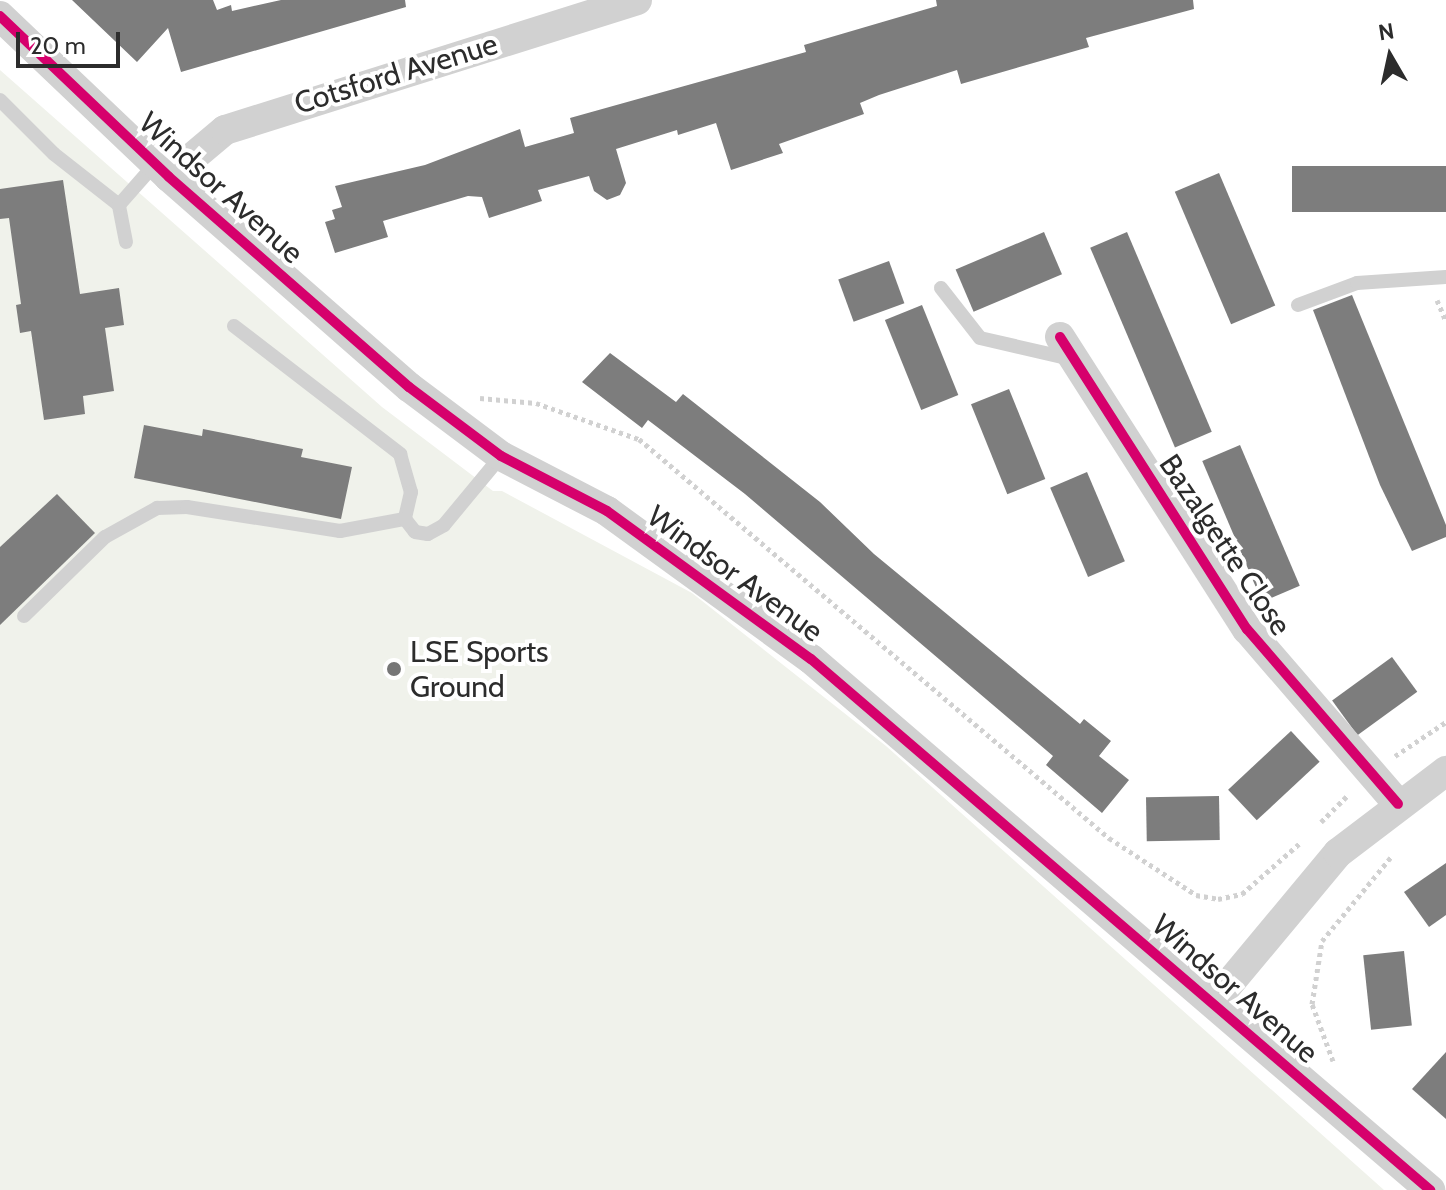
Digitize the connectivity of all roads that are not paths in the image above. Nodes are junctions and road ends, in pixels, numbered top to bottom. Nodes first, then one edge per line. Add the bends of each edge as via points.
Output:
1 (637, 0) edge
2 (0, 16) edge
3 (0, 100) edge
4 (162, 170) junction
5 (119, 205) junction
6 (126, 242) dead end
7 (1446, 277) edge
8 (941, 288) dead end
9 (1298, 305) dead end
10 (234, 326) dead end
11 (1067, 349) joint
12 (501, 456) junction
13 (405, 519) junction
14 (24, 616) dead end
15 (1446, 771) edge
16 (1398, 804) junction
17 (1213, 1003) junction
18 (1430, 1190) edge

1 - 4 street, Cotsford Avenue via 225,130
2 - 4 street, Windsor Avenue
3 - 5 lane via 54,154
4 - 5 lane
4 - 12 street, Windsor Avenue via 431,403
5 - 6 lane
7 - 9 lane via 1357,283
8 - 11 lane via 980,338
10 - 13 lane via 400,454 411,492
11 - 16 street, Bazalgette Close via 1247,629
12 - 13 lane via 444,525 428,534 415,532
12 - 17 street, Windsor Avenue via 607,511 811,659
13 - 14 lane via 340,531 187,507 157,508 105,537
15 - 16 street
16 - 17 street via 1338,853
17 - 18 street, Windsor Avenue

